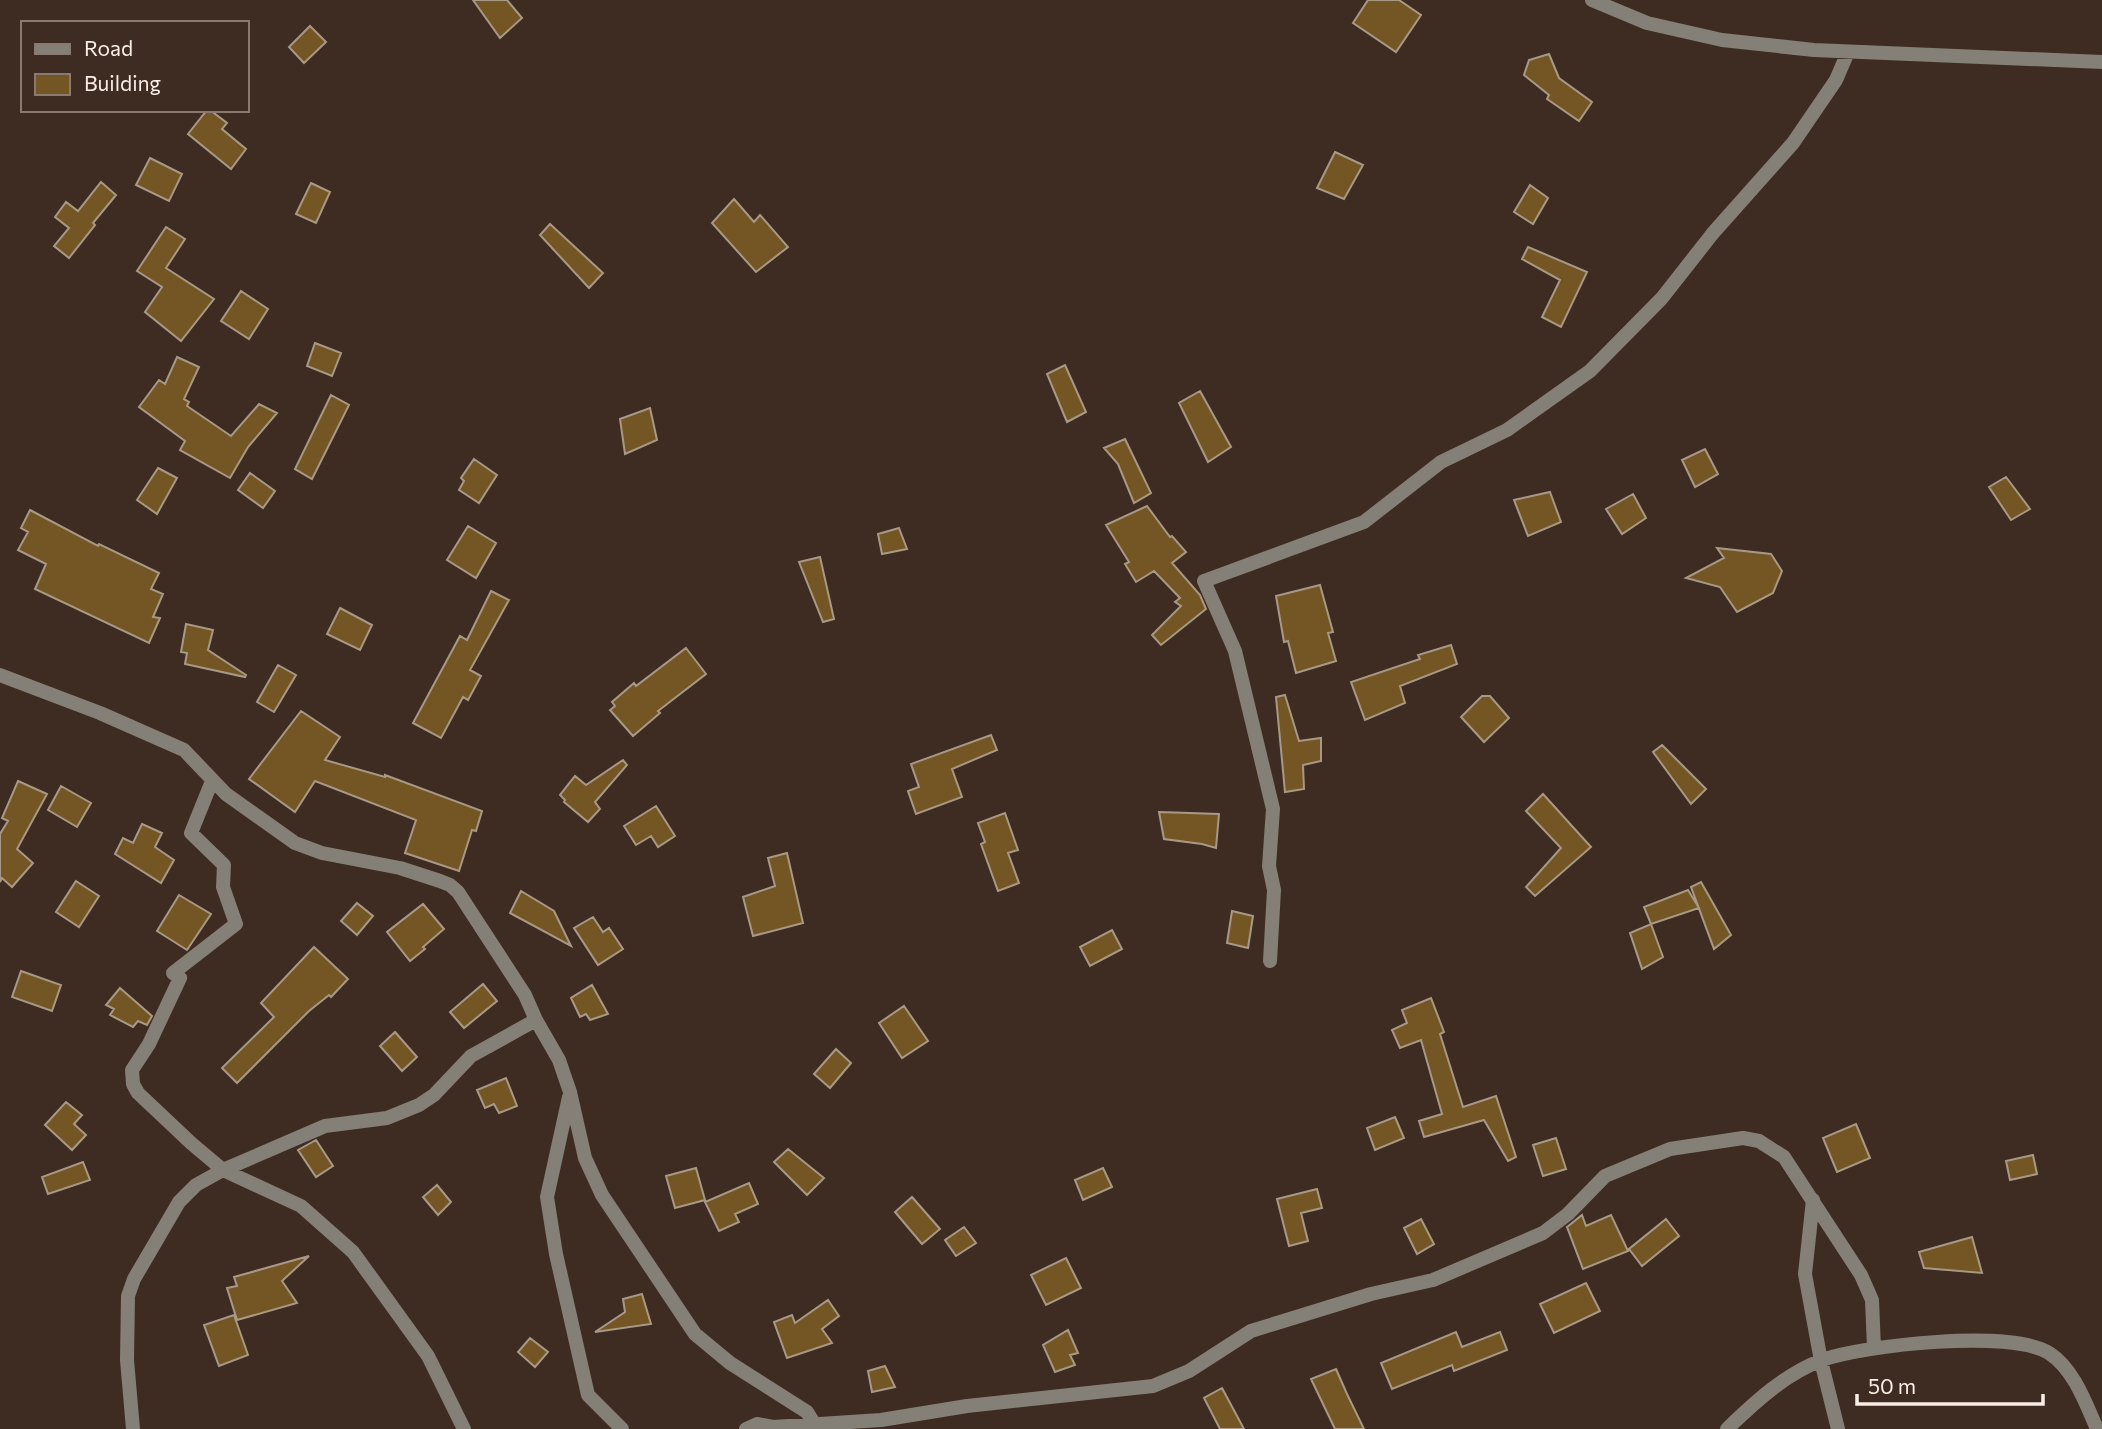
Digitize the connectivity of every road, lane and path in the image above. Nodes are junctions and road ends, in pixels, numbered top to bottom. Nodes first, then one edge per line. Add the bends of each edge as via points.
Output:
1 (1591, 0) edge
2 (1848, 52) junction
3 (2102, 62) edge
4 (0, 675) edge
5 (212, 781) junction
6 (1270, 961) dead end
7 (536, 1020) junction
8 (570, 1092) junction
9 (223, 1170) junction
10 (1813, 1200) junction
11 (1874, 1348) junction
12 (1821, 1361) junction
13 (817, 1427) edge
14 (133, 1429) edge
15 (464, 1429) edge
16 (622, 1429) edge
17 (746, 1429) edge
18 (1727, 1429) edge
19 (1838, 1429) edge
20 (2097, 1429) edge

1 - 2 street via 1647,23 1710,38
2 - 3 street
2 - 6 street via 1836,80 1793,143 1662,298 1590,371 1507,430 1441,461 1364,522 1205,582 1235,651 1273,809
4 - 5 street via 184,750
5 - 7 street via 295,843 450,885 525,995
5 - 9 street via 191,833 224,865 223,887 236,924 173,973 180,978 132,1070 138,1093
7 - 8 street via 559,1060
7 - 9 street via 471,1056 419,1105 387,1118 325,1126
8 - 13 street via 585,1158 602,1195 695,1334 730,1363 807,1412
8 - 16 street via 547,1197 588,1395
9 - 14 street via 196,1185 179,1202 128,1296
9 - 15 street via 301,1206 353,1252 428,1356
10 - 11 street via 1872,1300
10 - 12 street via 1805,1274
10 - 13 street via 1784,1157 1759,1141 1743,1138 1670,1149 1605,1176 1543,1233 1433,1280 1251,1331 1189,1371 1153,1386
11 - 12 street
11 - 20 street via 1987,1340 2033,1347 2064,1367
12 - 18 street via 1762,1395
12 - 19 street
13 - 17 street via 757,1424

